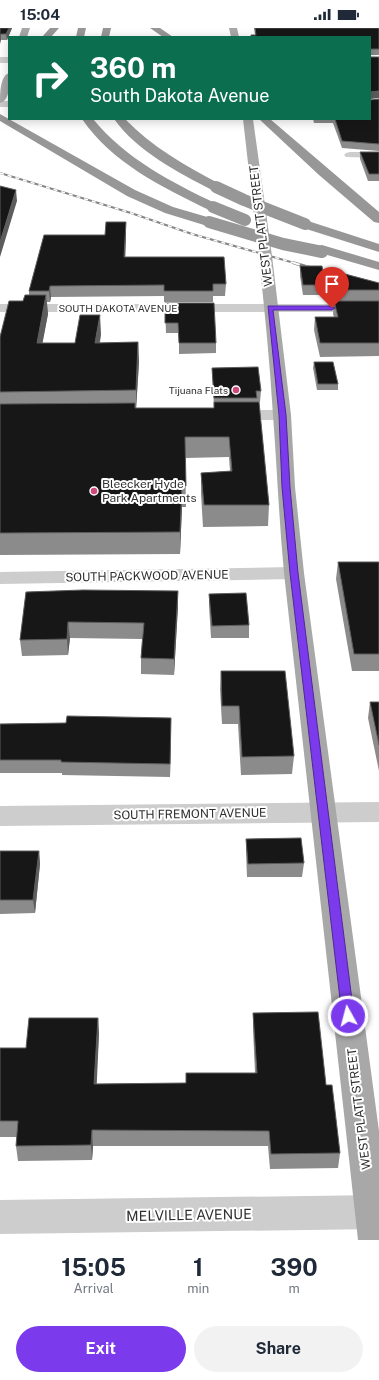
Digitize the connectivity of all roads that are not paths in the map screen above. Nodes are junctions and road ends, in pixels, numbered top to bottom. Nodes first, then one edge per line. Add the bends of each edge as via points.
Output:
1 (55, 28) edge
2 (154, 28) edge
3 (47, 36) edge
4 (167, 36) edge
5 (8, 79) edge
6 (0, 100) edge
7 (0, 117) edge
8 (88, 120) edge
9 (120, 120) edge
10 (248, 120) edge
11 (265, 120) edge
12 (350, 155) dead end
13 (379, 155) edge
14 (379, 219) edge
15 (379, 248) edge
16 (322, 250) junction
17 (379, 266) edge
18 (0, 308) edge
19 (270, 308) junction
20 (379, 308) edge
21 (282, 415) junction
22 (218, 416) edge
23 (294, 573) junction
24 (0, 578) edge
25 (324, 811) junction
26 (379, 812) edge
27 (0, 816) edge
28 (0, 1218) edge
29 (376, 1221) edge

1 - 3 highway
2 - 4 highway
5 - 6 main road
7 - 16 highway, bridge via 131,193 169,210 283,244
8 - 16 highway, bridge via 112,146 167,183 213,207
9 - 15 highway, bridge via 150,148 216,187 305,224
10 - 19 main road, WEST PLATT STREET
11 - 14 highway
12 - 13 street
16 - 17 highway
18 - 19 street, SOUTH DAKOTA AVENUE
19 - 20 street, SOUTH DAKOTA AVENUE
19 - 21 main road, WEST PLATT STREET
21 - 22 street
21 - 23 main road, WEST PLATT STREET
23 - 24 street, SOUTH PACKWOOD AVENUE
23 - 25 main road, WEST PLATT STREET
25 - 26 street, SOUTH FREMONT AVENUE
25 - 27 street, SOUTH FREMONT AVENUE
25 - 29 main road, WEST PLATT STREET
28 - 29 street, MELVILLE AVENUE

